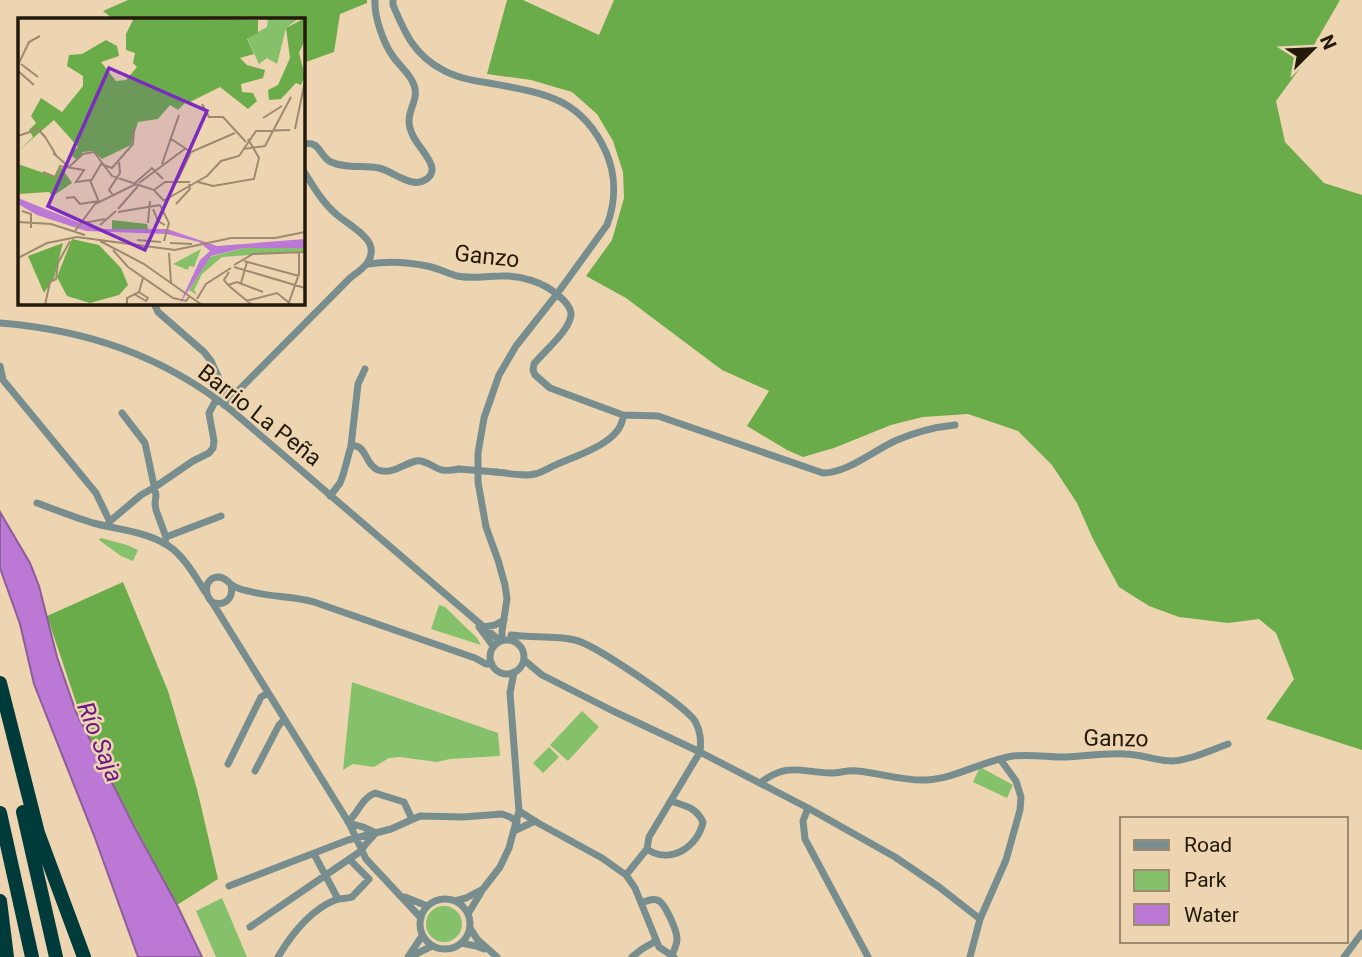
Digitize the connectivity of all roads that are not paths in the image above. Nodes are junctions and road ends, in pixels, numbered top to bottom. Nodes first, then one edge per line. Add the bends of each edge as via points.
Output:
1 (375, 0) edge
2 (393, 0) edge
3 (304, 144) edge
4 (304, 172) edge
5 (368, 264) junction
6 (557, 294) junction
7 (154, 304) edge
8 (1, 323) edge
9 (0, 366) edge
10 (365, 369) dead end
11 (216, 400) junction
12 (226, 402) junction
13 (122, 412) dead end
14 (623, 415) junction
15 (955, 425) dead end
16 (351, 446) junction
17 (155, 488) junction
18 (330, 496) junction
19 (37, 503) dead end
20 (221, 516) dead end
21 (108, 523) junction
22 (165, 540) junction
23 (192, 571) junction
24 (214, 578) junction
25 (232, 585) junction
26 (250, 592) junction
27 (206, 594) junction
28 (230, 598) junction
29 (212, 602) junction
30 (506, 611) junction
31 (471, 617) junction
32 (223, 620) junction
33 (504, 620) junction
34 (484, 627) junction
35 (511, 638) junction
36 (501, 640) junction
37 (493, 646) junction
38 (490, 655) junction
39 (475, 658) junction
40 (524, 660) junction
41 (492, 664) junction
42 (516, 671) junction
43 (504, 674) junction
44 (542, 675) junction
45 (0, 683) edge
46 (510, 689) junction
47 (268, 693) junction
48 (0, 707) edge
49 (284, 720) junction
50 (1228, 744) dead end
51 (700, 752) junction
52 (1000, 759) junction
53 (228, 764) dead end
54 (255, 771) dead end
55 (760, 783) junction
56 (671, 801) junction
57 (808, 808) junction
58 (519, 811) junction
59 (0, 813) edge
60 (412, 819) junction
61 (535, 821) junction
62 (517, 822) junction
63 (348, 823) junction
64 (363, 827) junction
65 (514, 831) junction
66 (376, 833) junction
67 (355, 835) junction
68 (647, 849) junction
69 (361, 851) junction
70 (314, 854) junction
71 (349, 859) junction
72 (326, 875) junction
73 (626, 875) junction
74 (229, 886) dead end
75 (483, 889) junction
76 (401, 895) junction
77 (338, 899) junction
78 (0, 901) edge
79 (455, 901) junction
80 (641, 903) junction
81 (427, 906) junction
82 (468, 914) junction
83 (421, 918) junction
84 (980, 919) junction
85 (250, 927) dead end
86 (470, 928) junction
87 (1362, 933) edge
88 (422, 936) junction
89 (656, 941) junction
90 (458, 945) junction
91 (436, 947) junction
92 (494, 955) edge
93 (673, 956) edge
94 (7, 957) edge
95 (32, 957) edge
96 (56, 957) edge
97 (84, 957) edge
98 (278, 957) edge
99 (409, 957) edge
100 (444, 957) edge
101 (452, 957) edge
102 (632, 957) edge
103 (868, 957) edge
104 (970, 957) edge
105 (1344, 957) edge

1 - 3 street via 380,30 391,55 416,88 410,126 431,173 425,181 412,182 379,168 332,163 316,146
2 - 6 street via 405,34 422,57 454,75 563,102 599,137 614,184 611,213
4 - 5 street via 320,197 369,241
5 - 6 street, Ganzo via 426,266 476,278 524,278
5 - 12 street
6 - 14 street via 568,304 570,322 534,364 535,375 550,388
6 - 30 street via 499,375 478,453 478,482 486,527 505,585
7 - 12 street via 211,361
8 - 11 street, Barrio La Peña via 107,343 190,381
9 - 21 street via 4,380 96,493
10 - 16 street, Barrio La Peña via 358,384
11 - 12 street, Barrio La Peña
11 - 17 street via 209,413 213,448
12 - 18 street, Barrio La Peña
13 - 17 street via 145,443
14 - 15 street via 659,416 832,473 896,440
14 - 16 street, Barrio La Peña, bridge via 620,427 596,447 533,475 445,471 421,461 384,471 373,468 358,445
16 - 18 street, Barrio La Peña via 343,475
17 - 21 street
17 - 22 street
18 - 31 street, Barrio La Peña
19 - 21 street via 83,520
20 - 22 street
21 - 22 street
22 - 23 street
23 - 24 street
23 - 27 street
24 - 25 street via 227,579
24 - 27 street via 208,582
25 - 26 street
25 - 28 street
26 - 28 street
26 - 39 street via 305,600
27 - 29 street
28 - 29 street
28 - 32 street
29 - 32 street
30 - 33 street
30 - 35 street
31 - 34 street, Barrio La Peña
31 - 37 street, Barrio La Peña
32 - 47 street
33 - 34 street
33 - 36 street
34 - 36 street, Barrio La Peña
35 - 36 street
35 - 40 street via 520,646
35 - 51 street via 552,636 590,645 693,718 701,737
36 - 37 street
37 - 38 street
38 - 39 street
38 - 41 street
39 - 41 street
40 - 42 street
40 - 44 street
41 - 43 street
42 - 43 street
42 - 44 street
42 - 46 street
43 - 46 street
44 - 51 street
45 - 97 highway via 38,833
46 - 58 street
47 - 49 street
47 - 53 street via 261,697
48 - 96 highway
49 - 54 street
49 - 63 street
50 - 52 street, Ganzo via 1171,761 1124,754
51 - 55 street
51 - 56 street
52 - 55 street, Ganzo via 940,779 802,769 784,770
52 - 84 street via 1016,781 1020,810 1006,860
55 - 57 street
56 - 68 street via 649,837
56 - 68 street via 697,811 703,822 699,833 689,847 672,854 660,856
57 - 84 street via 895,858
57 - 103 street via 803,821 805,839
58 - 61 street
58 - 62 street
59 - 95 highway
60 - 62 street via 502,814
60 - 63 street via 404,802 375,793 366,797
60 - 66 street
61 - 65 street
61 - 73 street
62 - 65 street
63 - 64 street
63 - 67 street
64 - 66 street
64 - 67 street
65 - 75 street via 500,867
66 - 67 street
66 - 69 street
67 - 69 street
67 - 70 street
68 - 73 street
69 - 71 street
69 - 76 street
70 - 72 street
70 - 74 street
71 - 72 street
71 - 77 street via 369,880 352,897
72 - 77 street
72 - 85 street
73 - 80 street
75 - 79 street
75 - 82 street
76 - 81 street
76 - 83 street
77 - 98 street via 307,921
78 - 94 highway
79 - 81 street via 442,898
79 - 82 street
80 - 89 street
80 - 93 street via 654,899 664,905 677,937
81 - 83 street
82 - 86 street
83 - 88 street
84 - 104 street
86 - 90 street
86 - 92 street
87 - 105 street
88 - 91 street
88 - 99 street
89 - 93 street
89 - 102 street
90 - 91 street
90 - 92 street via 476,946
90 - 101 street
91 - 99 street
91 - 100 street

